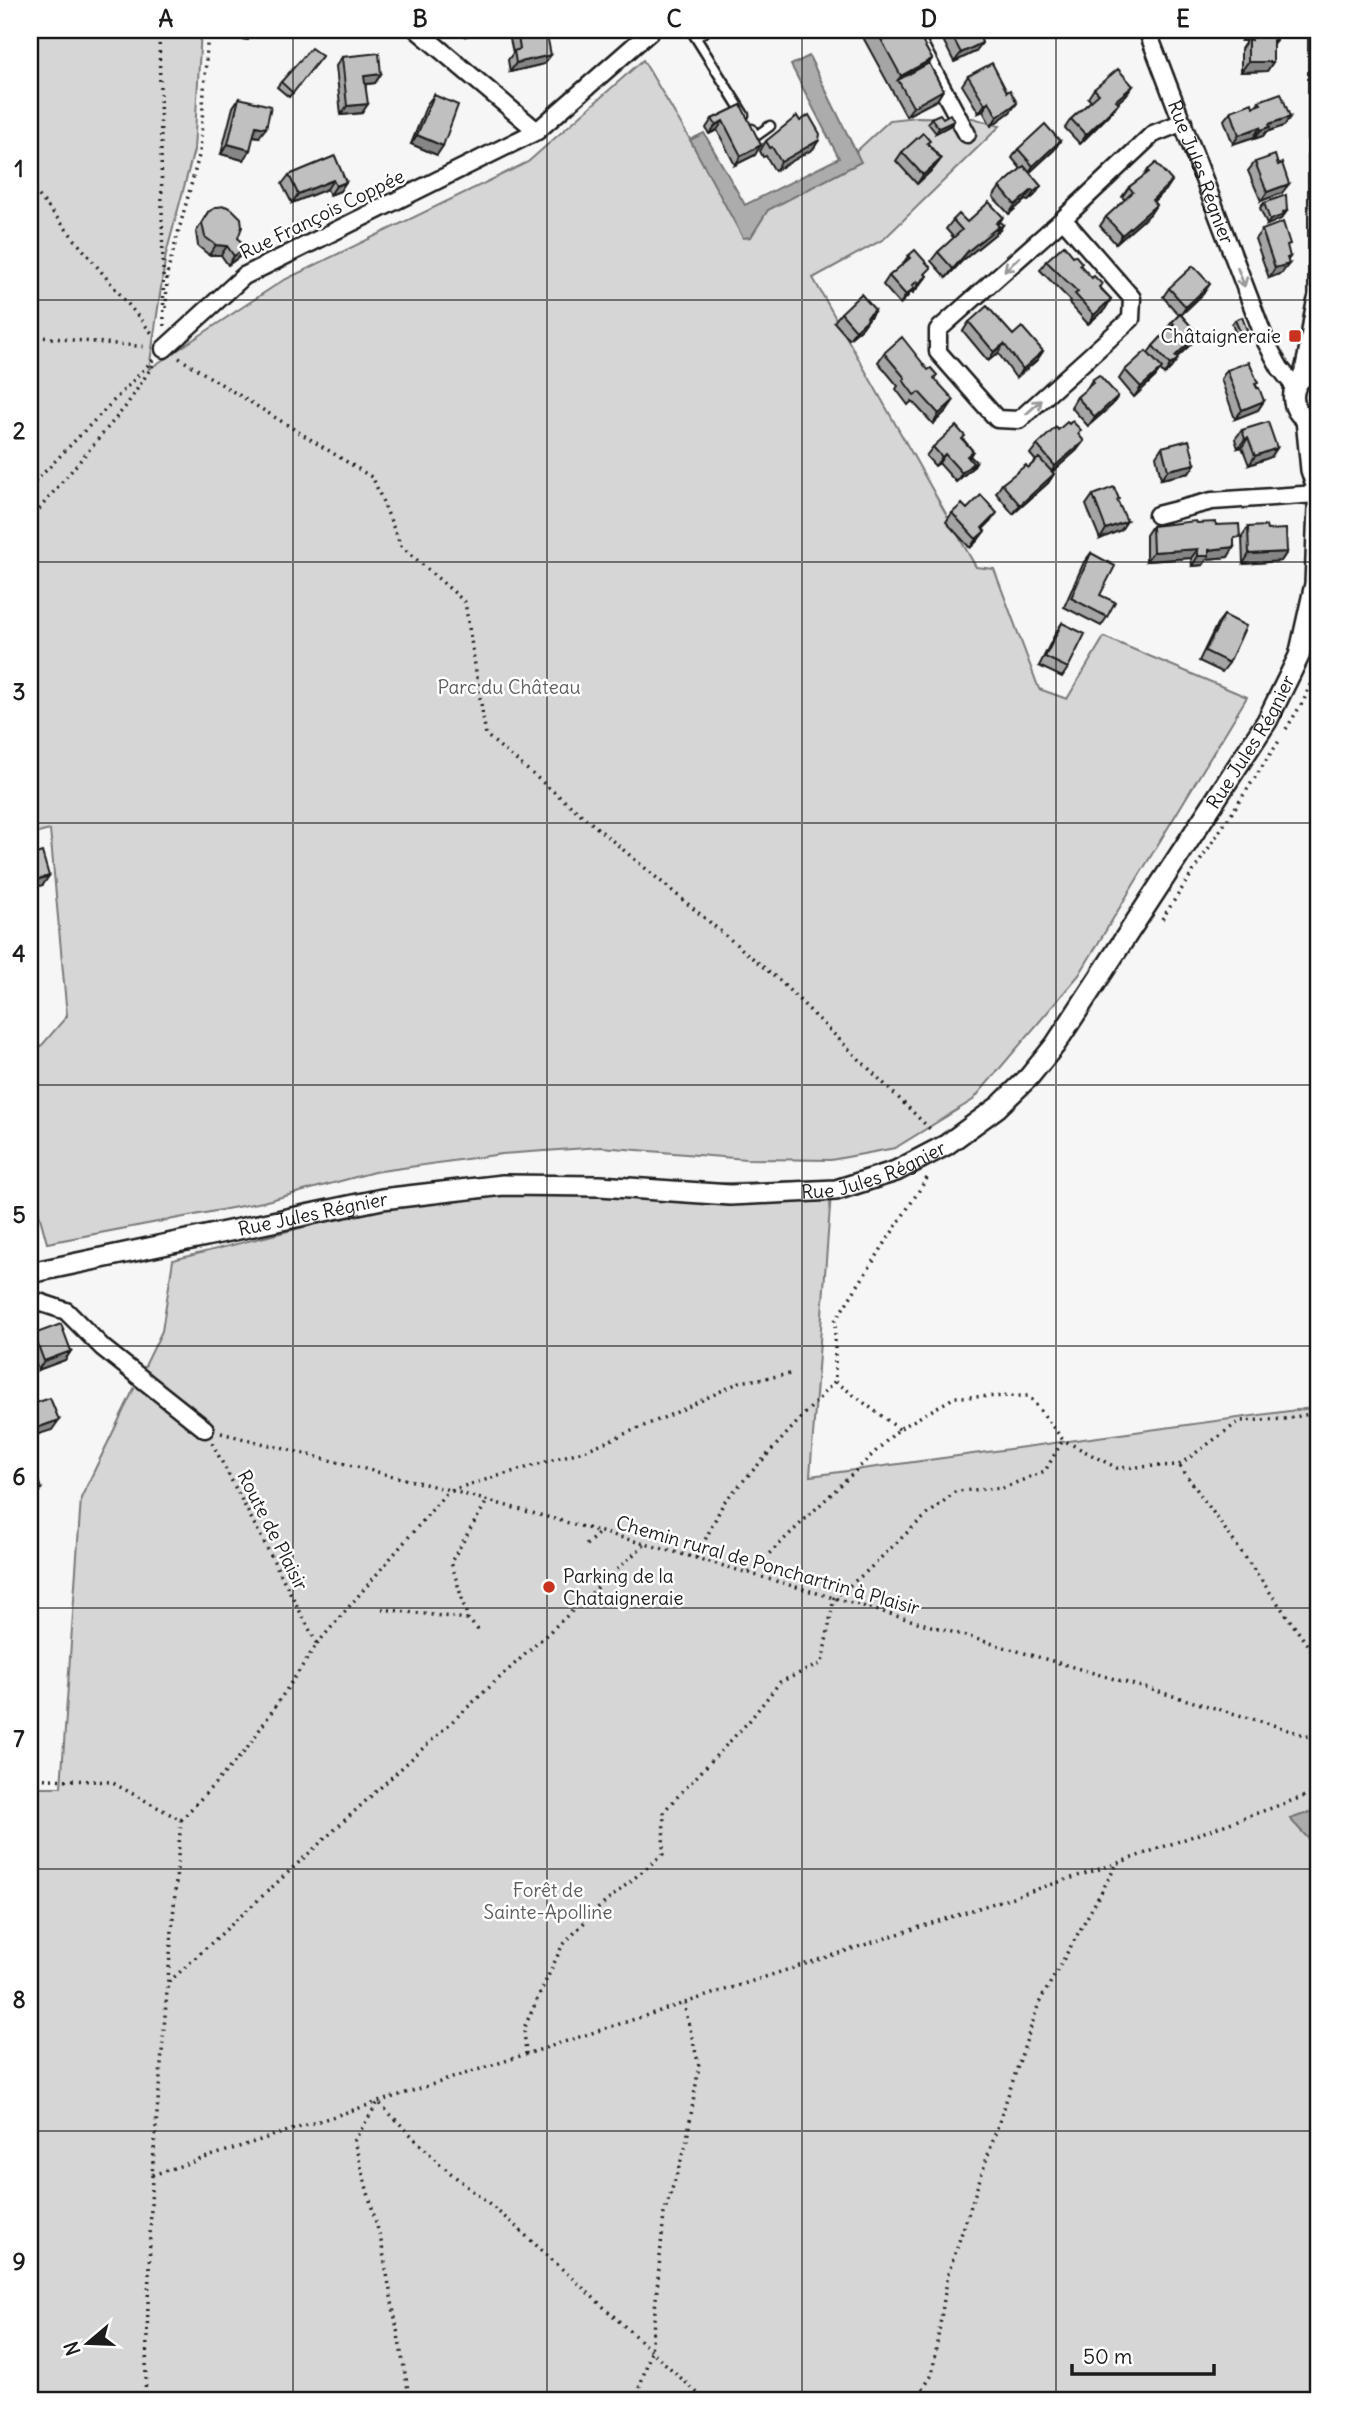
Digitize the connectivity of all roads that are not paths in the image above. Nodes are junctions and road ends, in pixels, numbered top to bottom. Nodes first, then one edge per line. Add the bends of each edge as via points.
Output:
1 (417, 30) edge
2 (652, 30) edge
3 (707, 30) edge
4 (911, 30) edge
5 (1147, 30) edge
6 (1319, 30) edge
7 (694, 33) edge
8 (1183, 122) junction
9 (770, 126) dead end
10 (537, 131) junction
11 (967, 134) dead end
12 (1063, 219) junction
13 (1319, 297) edge
14 (164, 349) road end
15 (1306, 377) edge
16 (1312, 421) edge
17 (1318, 488) edge
18 (1157, 515) dead end
19 (30, 1273) edge
20 (30, 1299) edge
21 (205, 1429) road end

1 - 10 street
2 - 10 street, Rue François Coppée
3 - 7 lane
4 - 11 street
5 - 8 street, Rue Jules Régnier
6 - 13 street
7 - 9 lane via 756,136
8 - 12 street via 1153,134
8 -> 15 street, Rue Jules Régnier via 1266,342 1280,368
10 - 14 street, Rue François Coppée via 244,276
12 -> 12 street via 938,330 938,352 997,419 1019,420 1131,319 1132,298
13 - 15 street via 1312,316
15 - 16 street, Rue Jules Régnier via 1295,405
16 - 17 street, Rue Jules Régnier via 1311,470
17 - 18 street via 1212,501
17 - 19 street, Rue Jules Régnier via 1315,584 1300,656 1267,721 1055,1045 999,1107 946,1145 896,1171 836,1190 730,1195 503,1185 382,1199
20 - 21 street via 66,1311 103,1348

